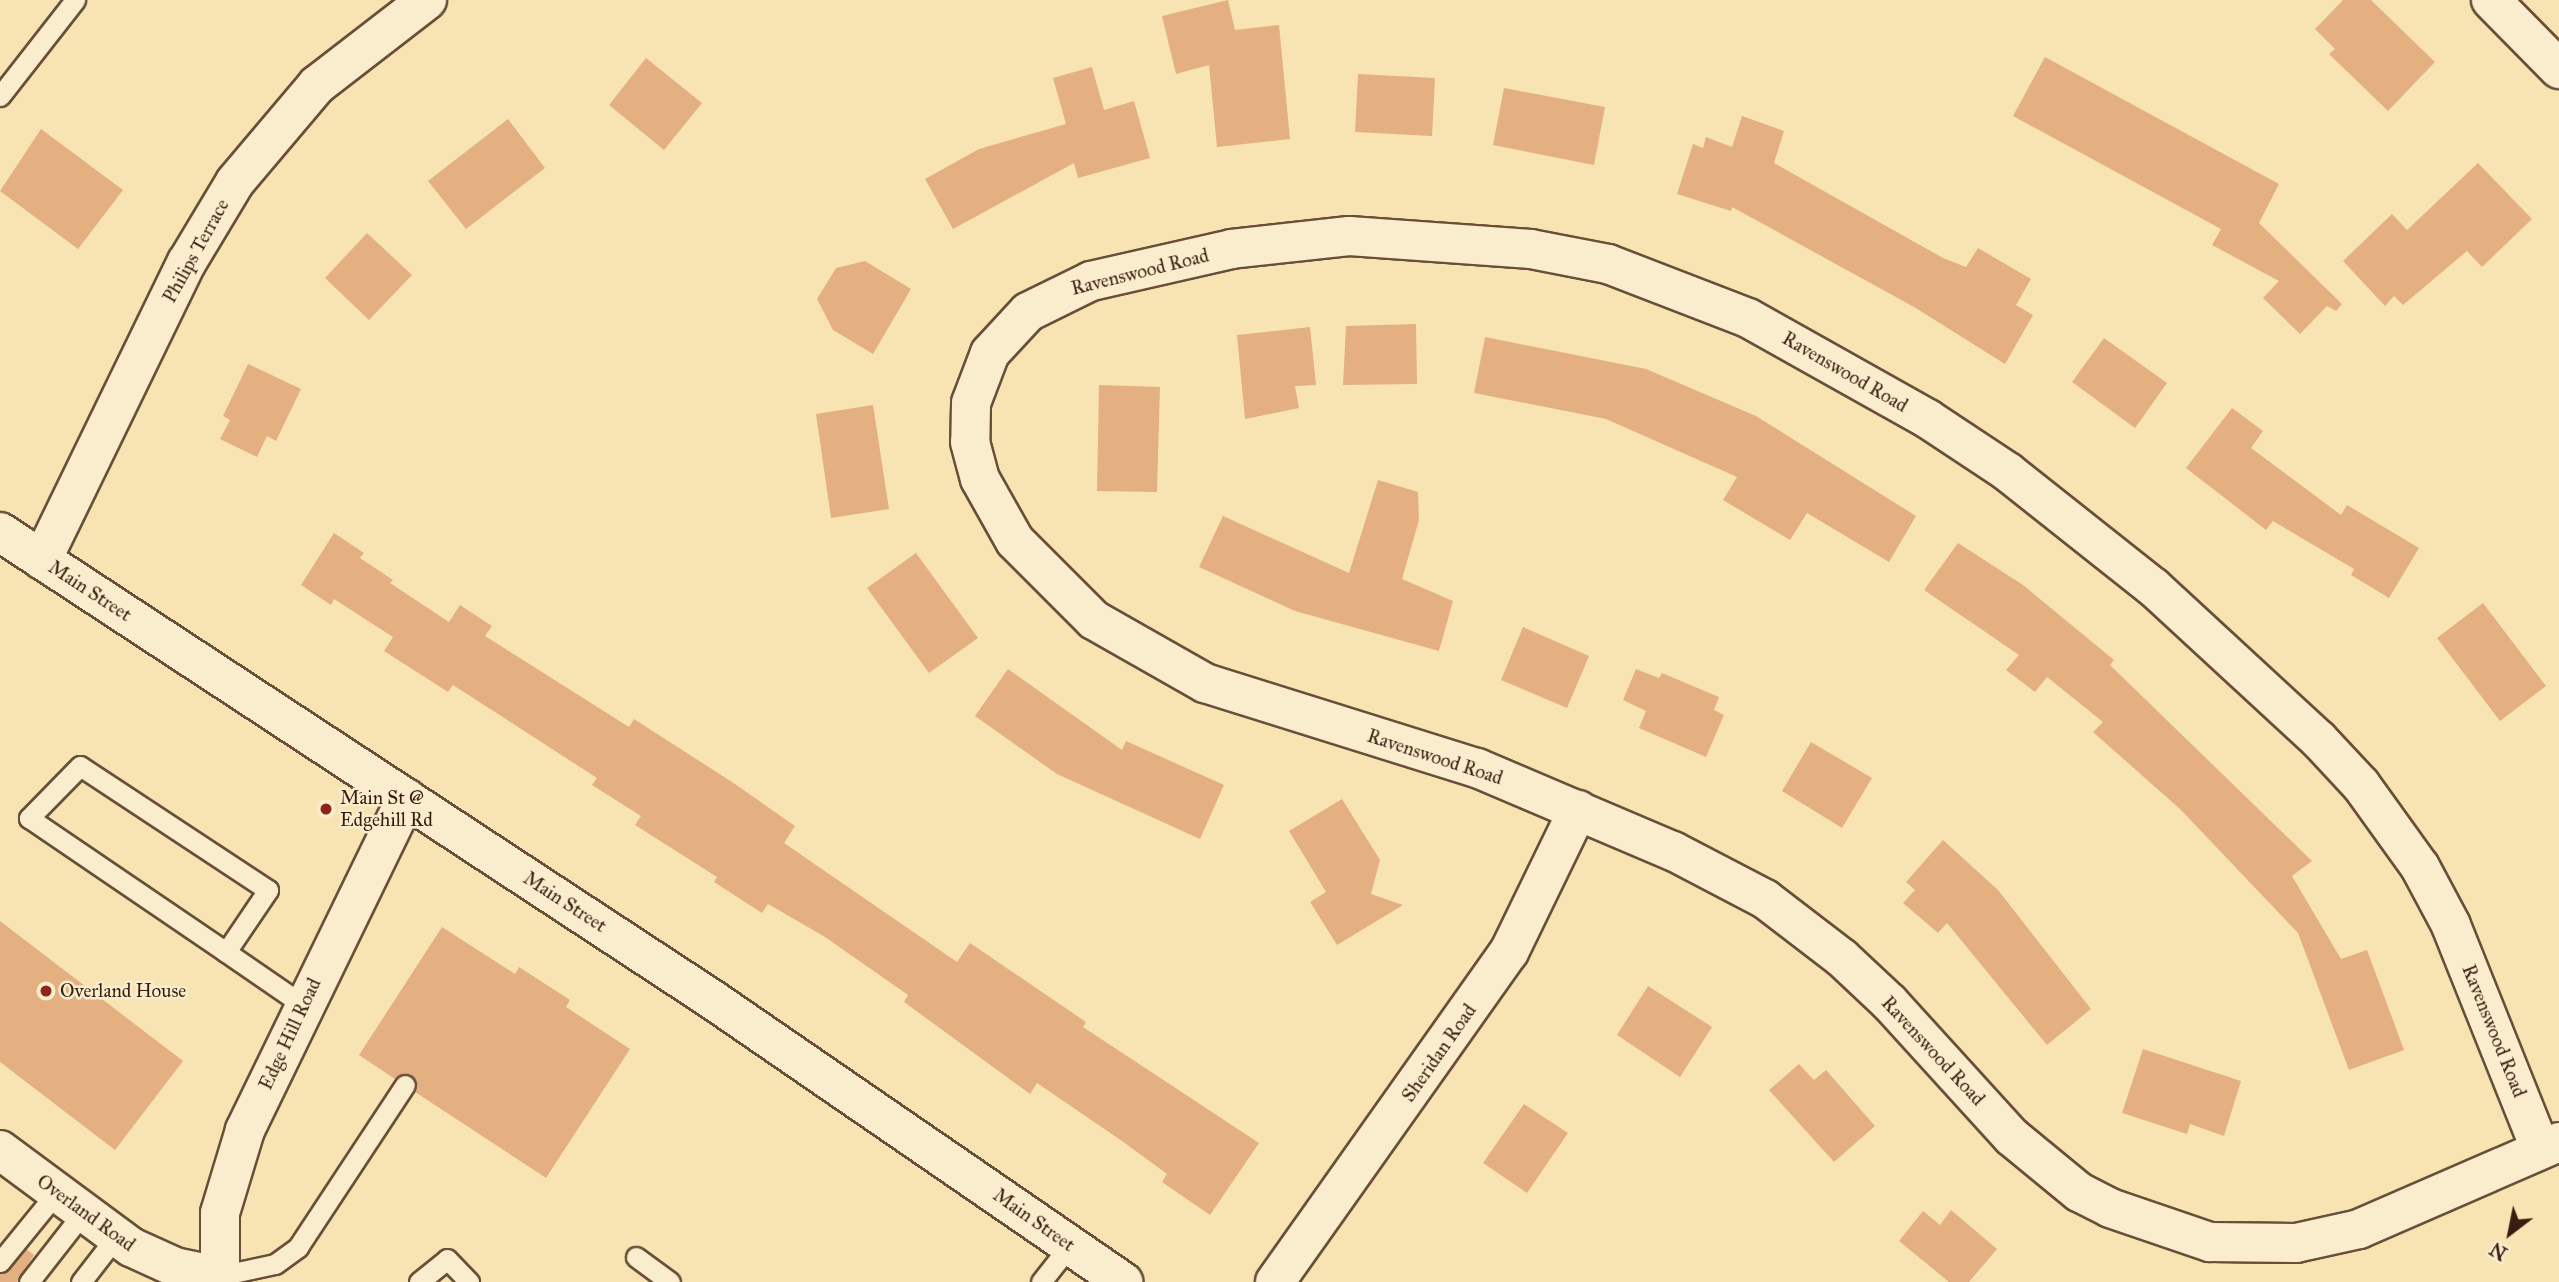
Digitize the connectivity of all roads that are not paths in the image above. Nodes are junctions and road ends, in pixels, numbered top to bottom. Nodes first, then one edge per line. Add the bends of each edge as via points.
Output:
1 (75, 0) edge
2 (427, 0) edge
3 (2491, 0) edge
4 (2559, 69) edge
5 (0, 96) edge
6 (0, 532) edge
7 (42, 560) junction
8 (406, 799) junction
9 (1578, 810) junction
10 (226, 952) junction
11 (303, 1005) junction
12 (405, 1085) dead end
13 (2549, 1145) edge
14 (0, 1150) edge
15 (70, 1203) junction
16 (115, 1238) junction
17 (1070, 1245) junction
18 (636, 1257) dead end
19 (0, 1262) edge
20 (219, 1279) edge
21 (29, 1282) edge
22 (81, 1282) edge
23 (419, 1282) edge
24 (469, 1282) edge
25 (670, 1282) edge
26 (1041, 1282) edge
27 (1123, 1282) edge
28 (1275, 1282) edge

1 - 5 lane
2 - 7 street, Philips Terrace via 317,85 241,173 187,262
3 - 4 street
6 - 7 street, Main Street
7 - 8 street, Main Street
8 - 11 street, Edge Hill Road
8 - 17 street, Main Street via 813,1066
9 - 13 street, Ravenswood Road via 1723,876 1806,928 1890,1003 2045,1166 2079,1192 2141,1223 2239,1245 2330,1237 2403,1211
9 - 13 street, Ravenswood Road via 1427,750 1216,688 1094,620 1015,541 980,479 970,442 971,403 1000,338 1046,300 1091,281 1232,249 1349,236 1531,249 1608,264 1748,318 1928,419 2008,472 2153,587 2319,740 2361,785 2420,867 2451,925
9 - 28 street, Sheridan Road via 1509,952
10 - 10 lane via 268,890 80,766 29,818
10 - 11 lane
11 - 20 street, Edge Hill Road via 229,1175 218,1230
12 - 20 lane via 298,1247 275,1264
14 - 15 street, Overland Road
15 - 16 street, Overland Road
15 - 19 lane
15 - 21 lane
16 - 20 street, Overland Road via 168,1264
16 - 22 lane
17 - 26 lane
17 - 27 street, Main Street
18 - 25 lane
23 - 24 lane via 447,1259

